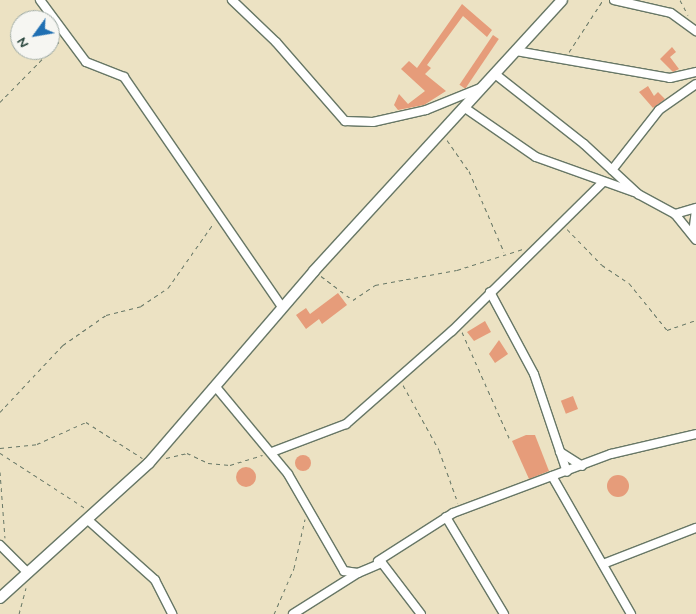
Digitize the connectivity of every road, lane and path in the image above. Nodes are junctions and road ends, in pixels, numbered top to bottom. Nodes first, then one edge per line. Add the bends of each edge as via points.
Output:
1 (40, 0) edge
2 (232, 0) edge
3 (562, 0) edge
4 (603, 0) edge
5 (614, 0) edge
6 (680, 0) edge
7 (694, 28) edge
8 (64, 36) junction
9 (516, 51) junction
10 (563, 59) junction
11 (696, 72) edge
12 (495, 74) junction
13 (696, 84) edge
14 (484, 86) junction
15 (0, 102) edge
16 (465, 108) junction
17 (442, 133) junction
18 (612, 170) junction
19 (603, 182) junction
20 (638, 194) junction
21 (696, 209) edge
22 (675, 214) junction
23 (219, 218) junction
24 (563, 225) junction
25 (694, 237) edge
26 (534, 246) junction
27 (504, 253) junction
28 (314, 271) junction
29 (490, 292) junction
30 (282, 307) junction
31 (696, 320) edge
32 (458, 325) junction
33 (397, 375) junction
34 (215, 386) junction
35 (0, 412) edge
36 (696, 434) edge
37 (510, 440) dead end
38 (0, 448) edge
39 (272, 452) junction
40 (560, 452) junction
41 (0, 453) edge
42 (164, 458) dead end
43 (149, 463) junction
44 (582, 466) junction
45 (0, 472) edge
46 (567, 472) junction
47 (552, 476) junction
48 (461, 510) junction
49 (309, 513) junction
50 (91, 517) junction
51 (446, 517) junction
52 (696, 528) edge
53 (2, 547) edge
54 (378, 561) junction
55 (603, 564) junction
56 (26, 571) junction
57 (358, 573) junction
58 (0, 598) edge
59 (19, 614) edge
60 (172, 614) edge
61 (274, 614) edge
62 (292, 614) edge
63 (421, 614) edge
64 (504, 614) edge
65 (631, 614) edge

1 - 8 street
2 - 14 street via 276,42 345,121 373,122 426,110
3 - 9 street
4 - 10 path
5 - 7 street via 671,13
6 - 7 path
8 - 15 path
8 - 23 street via 86,62 124,77
9 - 10 street
9 - 12 street
10 - 11 street via 670,78
12 - 14 street
12 - 18 street
13 - 18 street via 659,110
14 - 16 street
16 - 17 street
16 - 19 street via 536,157
17 - 27 path via 469,171
17 - 28 street
18 - 20 street
19 - 20 street
19 - 24 street
20 - 22 street
21 - 22 street
21 - 25 street
22 - 25 street
23 - 30 street
23 - 35 path via 168,288 140,306 106,315 63,345
24 - 26 street
24 - 31 path via 602,265 629,283 667,330
26 - 27 path
26 - 29 street
27 - 28 path via 457,270 375,285 353,300
28 - 30 street
29 - 32 street
29 - 40 street via 534,374
30 - 34 street
32 - 33 street
32 - 37 path
33 - 39 street via 346,424
33 - 48 path via 439,450
34 - 39 street
34 - 43 street
36 - 44 street
38 - 43 path via 37,444 86,422
39 - 42 path via 230,465 208,464 187,453
39 - 49 street
40 - 44 street
40 - 46 street
41 - 50 path
43 - 50 street
44 - 46 street
45 - 53 path
46 - 47 street
47 - 48 street
47 - 55 street
48 - 51 street
49 - 57 street via 344,571
49 - 61 path via 299,530 294,568
50 - 56 street
50 - 60 street via 155,580
51 - 54 street
51 - 64 street
52 - 55 street
53 - 56 street
54 - 57 street
54 - 63 street
55 - 65 street
56 - 58 street
56 - 59 path
57 - 62 street

